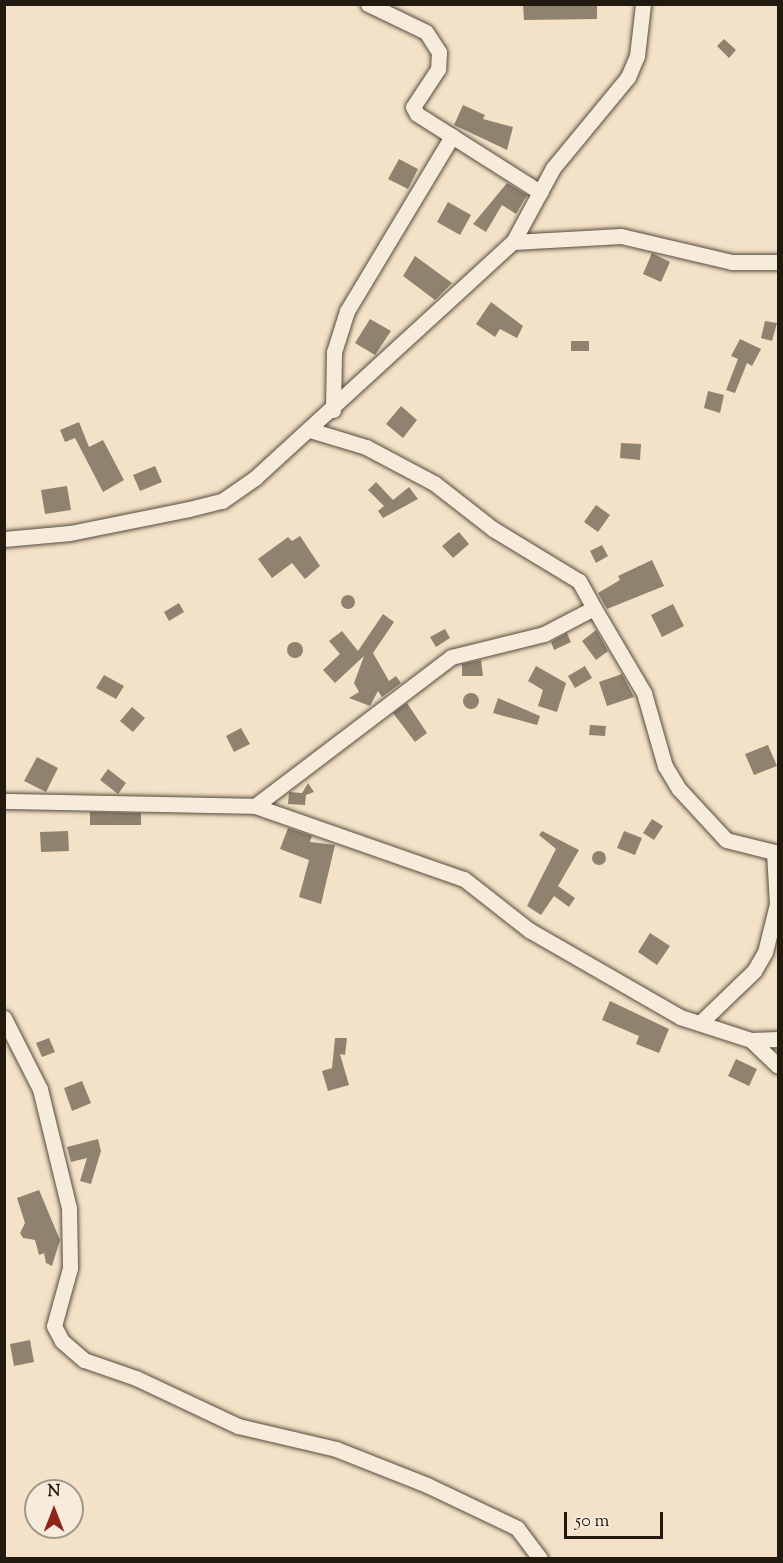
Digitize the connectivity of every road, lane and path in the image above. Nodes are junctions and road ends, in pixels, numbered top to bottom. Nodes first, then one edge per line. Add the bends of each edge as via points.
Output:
1 (368, 4) edge
2 (643, 4) edge
3 (452, 136) junction
4 (540, 192) junction
5 (513, 242) junction
6 (778, 262) edge
7 (333, 410) junction
8 (310, 430) junction
9 (4, 539) edge
10 (594, 608) junction
11 (4, 801) edge
12 (255, 806) junction
13 (776, 853) edge
14 (4, 1018) edge
15 (700, 1023) junction
16 (778, 1039) edge
17 (751, 1041) junction
18 (778, 1066) edge
19 (540, 1558) edge

1 - 3 street via 426,32 439,52 438,69 413,107
2 - 4 street via 637,56 628,77 582,127
3 - 4 street
3 - 7 street via 347,311 334,352
4 - 5 street
5 - 6 street via 621,236 732,262
5 - 7 street
7 - 8 street
8 - 9 street via 222,501 70,533
8 - 10 street via 366,447 408,467 493,528 579,581
10 - 12 street via 544,634 452,657
10 - 13 street via 644,693 665,766 679,789 726,840
11 - 12 street
12 - 15 street via 464,879 529,930 648,1001
13 - 15 street via 777,904 765,952 754,971
14 - 19 street via 40,1089 69,1208 70,1268 54,1326 62,1341 84,1360 136,1378 238,1426 336,1449 437,1489 517,1528
15 - 17 street
16 - 17 street
17 - 18 street

